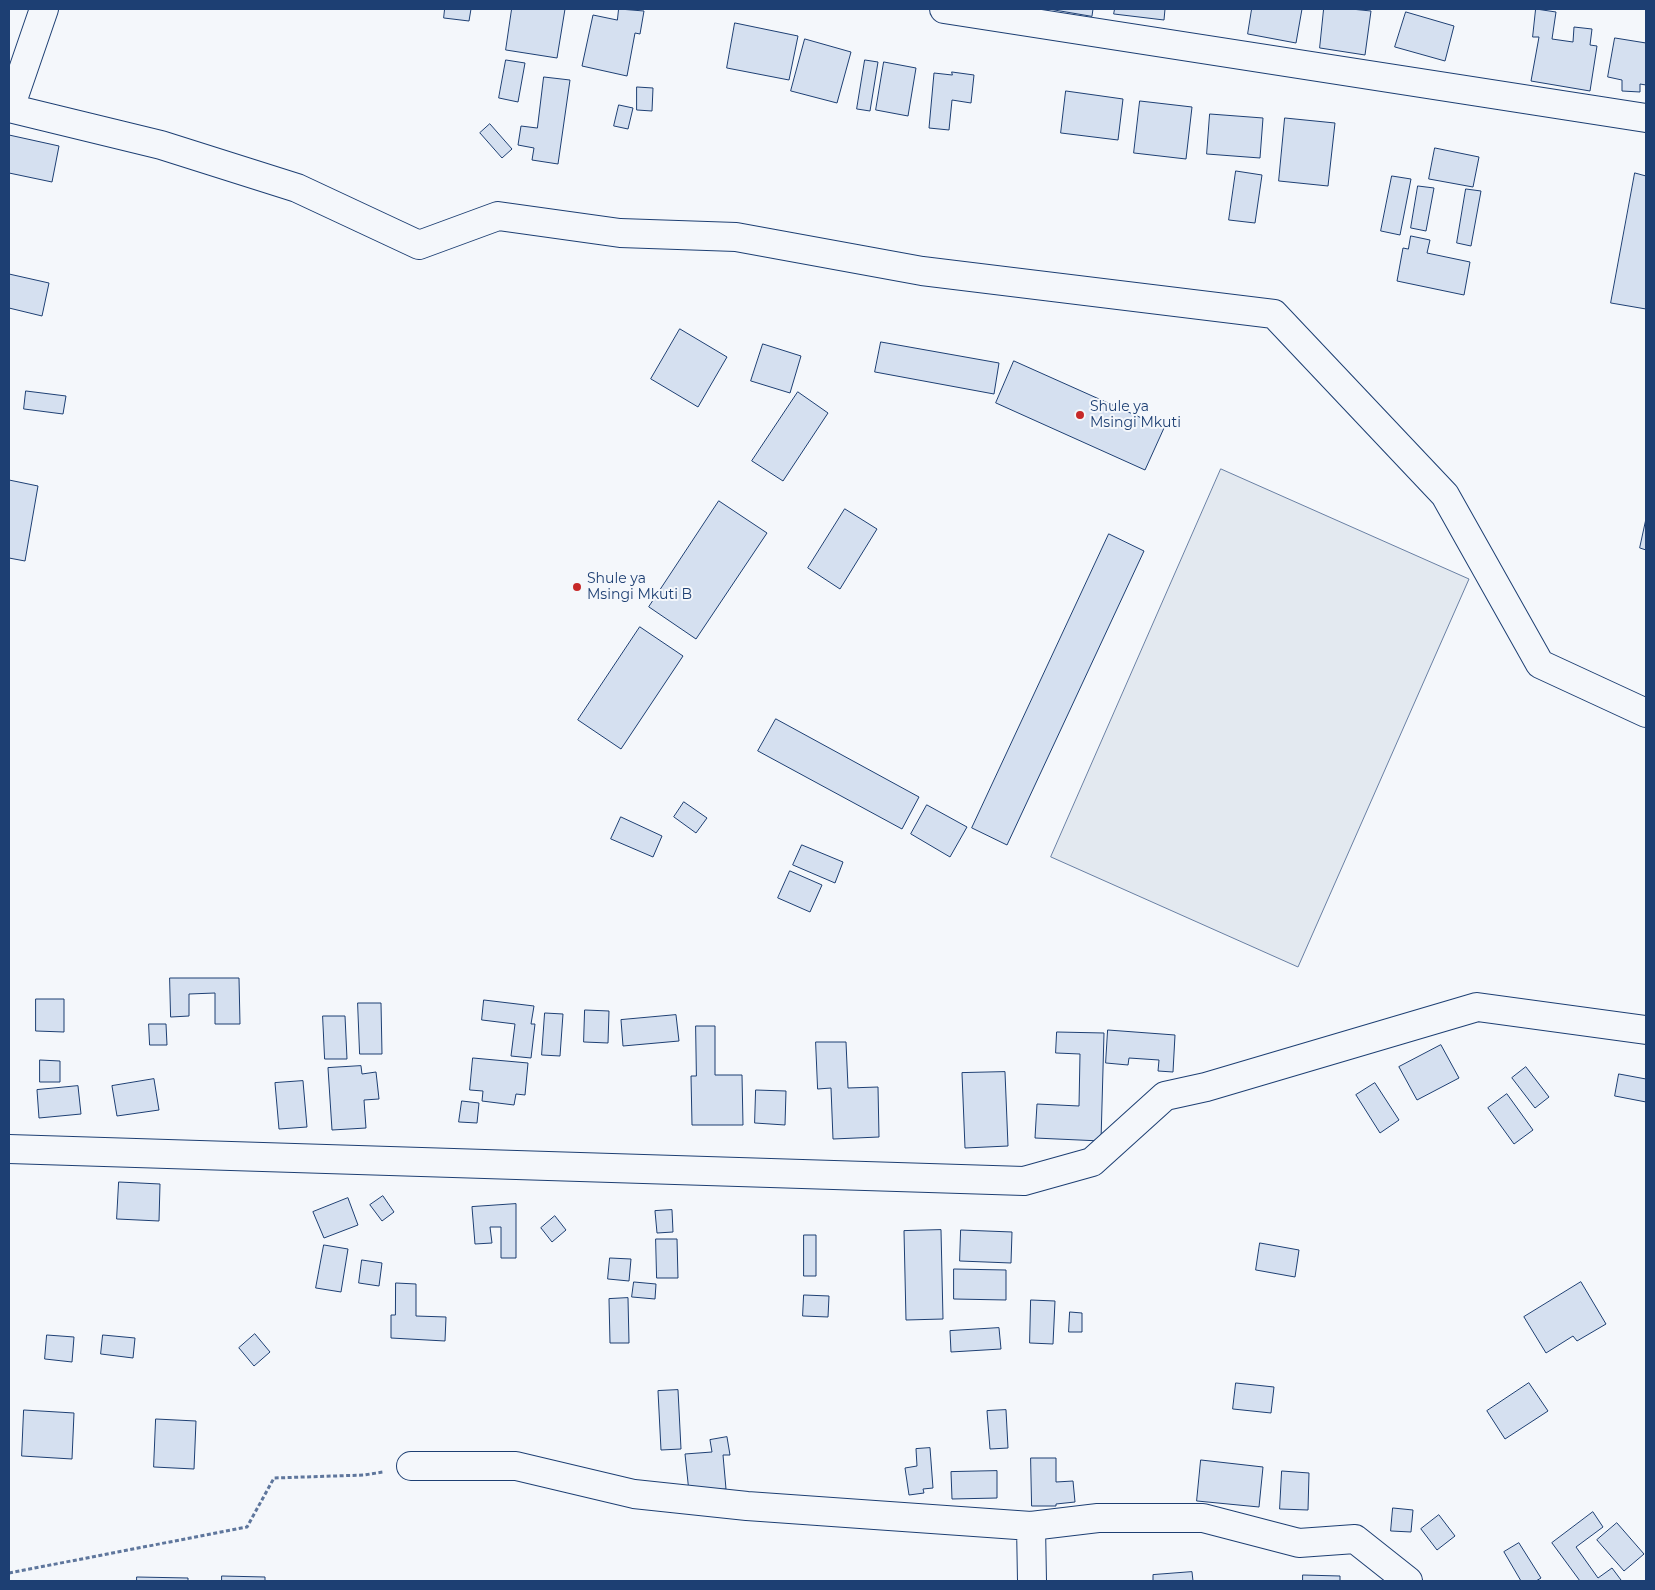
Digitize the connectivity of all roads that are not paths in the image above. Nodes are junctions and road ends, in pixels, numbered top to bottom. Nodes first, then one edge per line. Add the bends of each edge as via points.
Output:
1 (44, 9) edge
2 (944, 9) edge
3 (9, 108) edge
4 (1646, 118) edge
5 (1646, 713) edge
6 (1646, 1030) edge
7 (9, 1149) edge
8 (411, 1466) road end
9 (1030, 1526) junction
10 (1032, 1581) edge
11 (1408, 1581) edge

1 - 3 street
2 - 4 street
3 - 5 street via 162,145 297,188 419,245 498,216 620,232 736,237 922,270 1274,314 1445,495 1540,664
6 - 7 street via 1477,1007 1206,1087 1165,1096 1092,1162 1024,1181
8 - 9 street via 516,1466 634,1494 747,1506
9 - 10 street
9 - 11 street via 1098,1518 1203,1518 1299,1543 1355,1540

